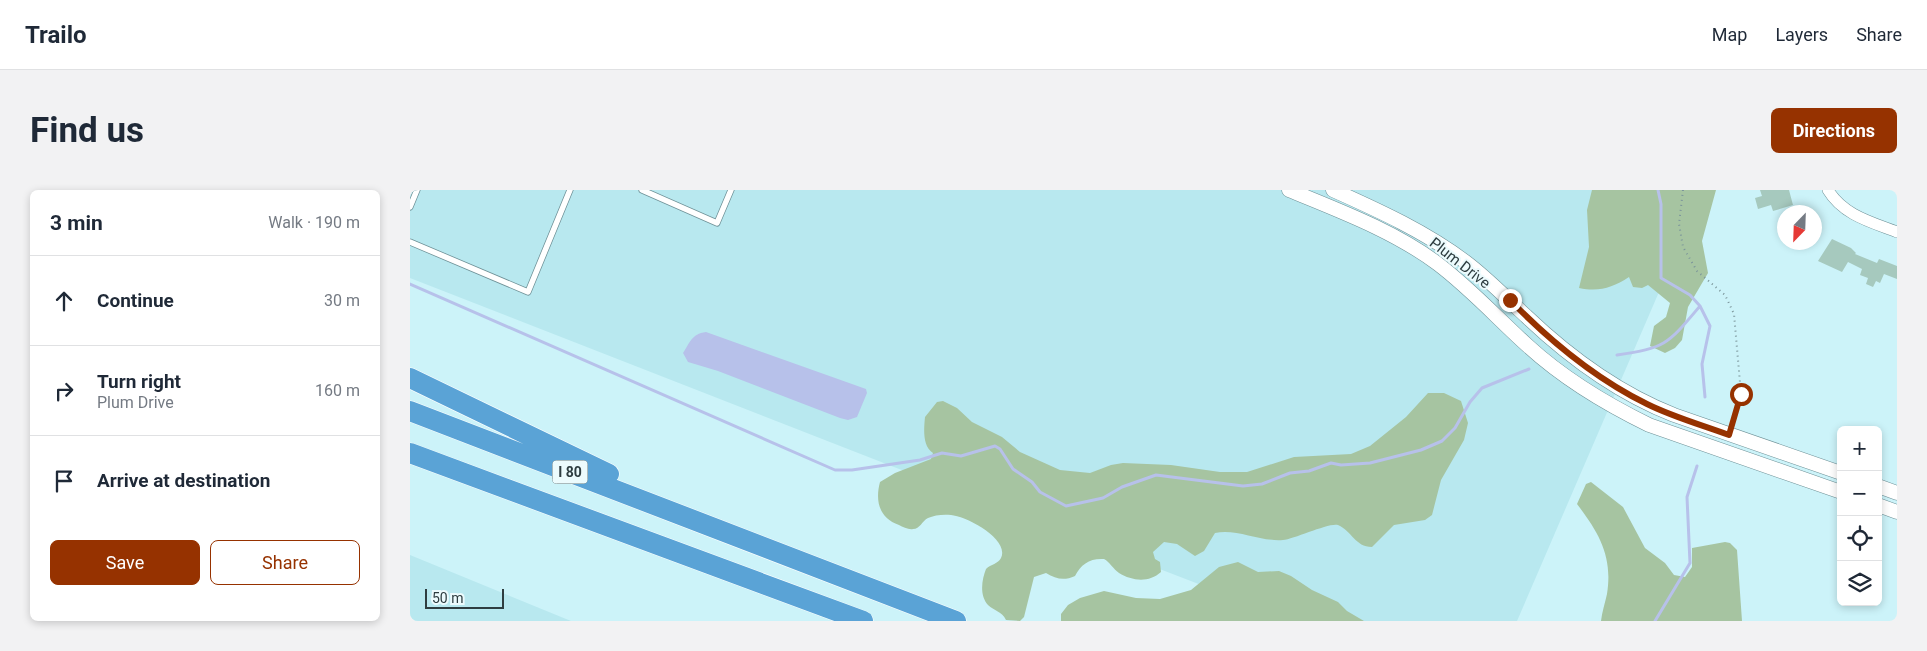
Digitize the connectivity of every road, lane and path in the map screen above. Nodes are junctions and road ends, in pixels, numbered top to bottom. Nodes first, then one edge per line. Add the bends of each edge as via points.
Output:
1 (417, 190) edge
2 (570, 190) edge
3 (642, 190) edge
4 (731, 190) edge
5 (1289, 190) edge
6 (1683, 190) edge
7 (1828, 190) edge
8 (1342, 192) edge
9 (410, 207) edge
10 (1339, 211) junction
11 (1897, 232) edge
12 (410, 242) edge
13 (410, 378) edge
14 (1612, 384) junction
15 (1602, 400) junction
16 (410, 411) edge
17 (1729, 435) junction
18 (410, 453) edge
19 (410, 464) edge
20 (1837, 472) edge
21 (1837, 491) edge
22 (1882, 493) edge
23 (1897, 493) edge
24 (1882, 495) edge
25 (1897, 512) edge
26 (730, 533) junction
27 (656, 545) junction
28 (863, 621) edge
29 (956, 621) edge

1 - 9 lane
2 - 12 lane via 528,292
3 - 4 lane via 717,222
5 - 10 street, Plum Drive
6 - 17 path via 1679,235 1683,247 1697,271 1725,296 1734,314 1741,394
7 - 11 street via 1852,214
8 - 10 lane
8 - 14 street, Plum Drive via 1411,227 1467,263 1572,356
10 - 15 street, Plum Drive via 1384,231 1436,263 1547,362
13 - 26 highway
14 - 15 lane
14 - 17 street, Plum Drive via 1648,405
15 - 21 street, Plum Drive via 1649,425
16 - 26 highway, I 80
17 - 20 street, Plum Drive
18 - 27 highway, I 80
19 - 27 highway
22 - 23 street
24 - 25 street
26 - 29 highway, I 80
27 - 28 highway, I 80

